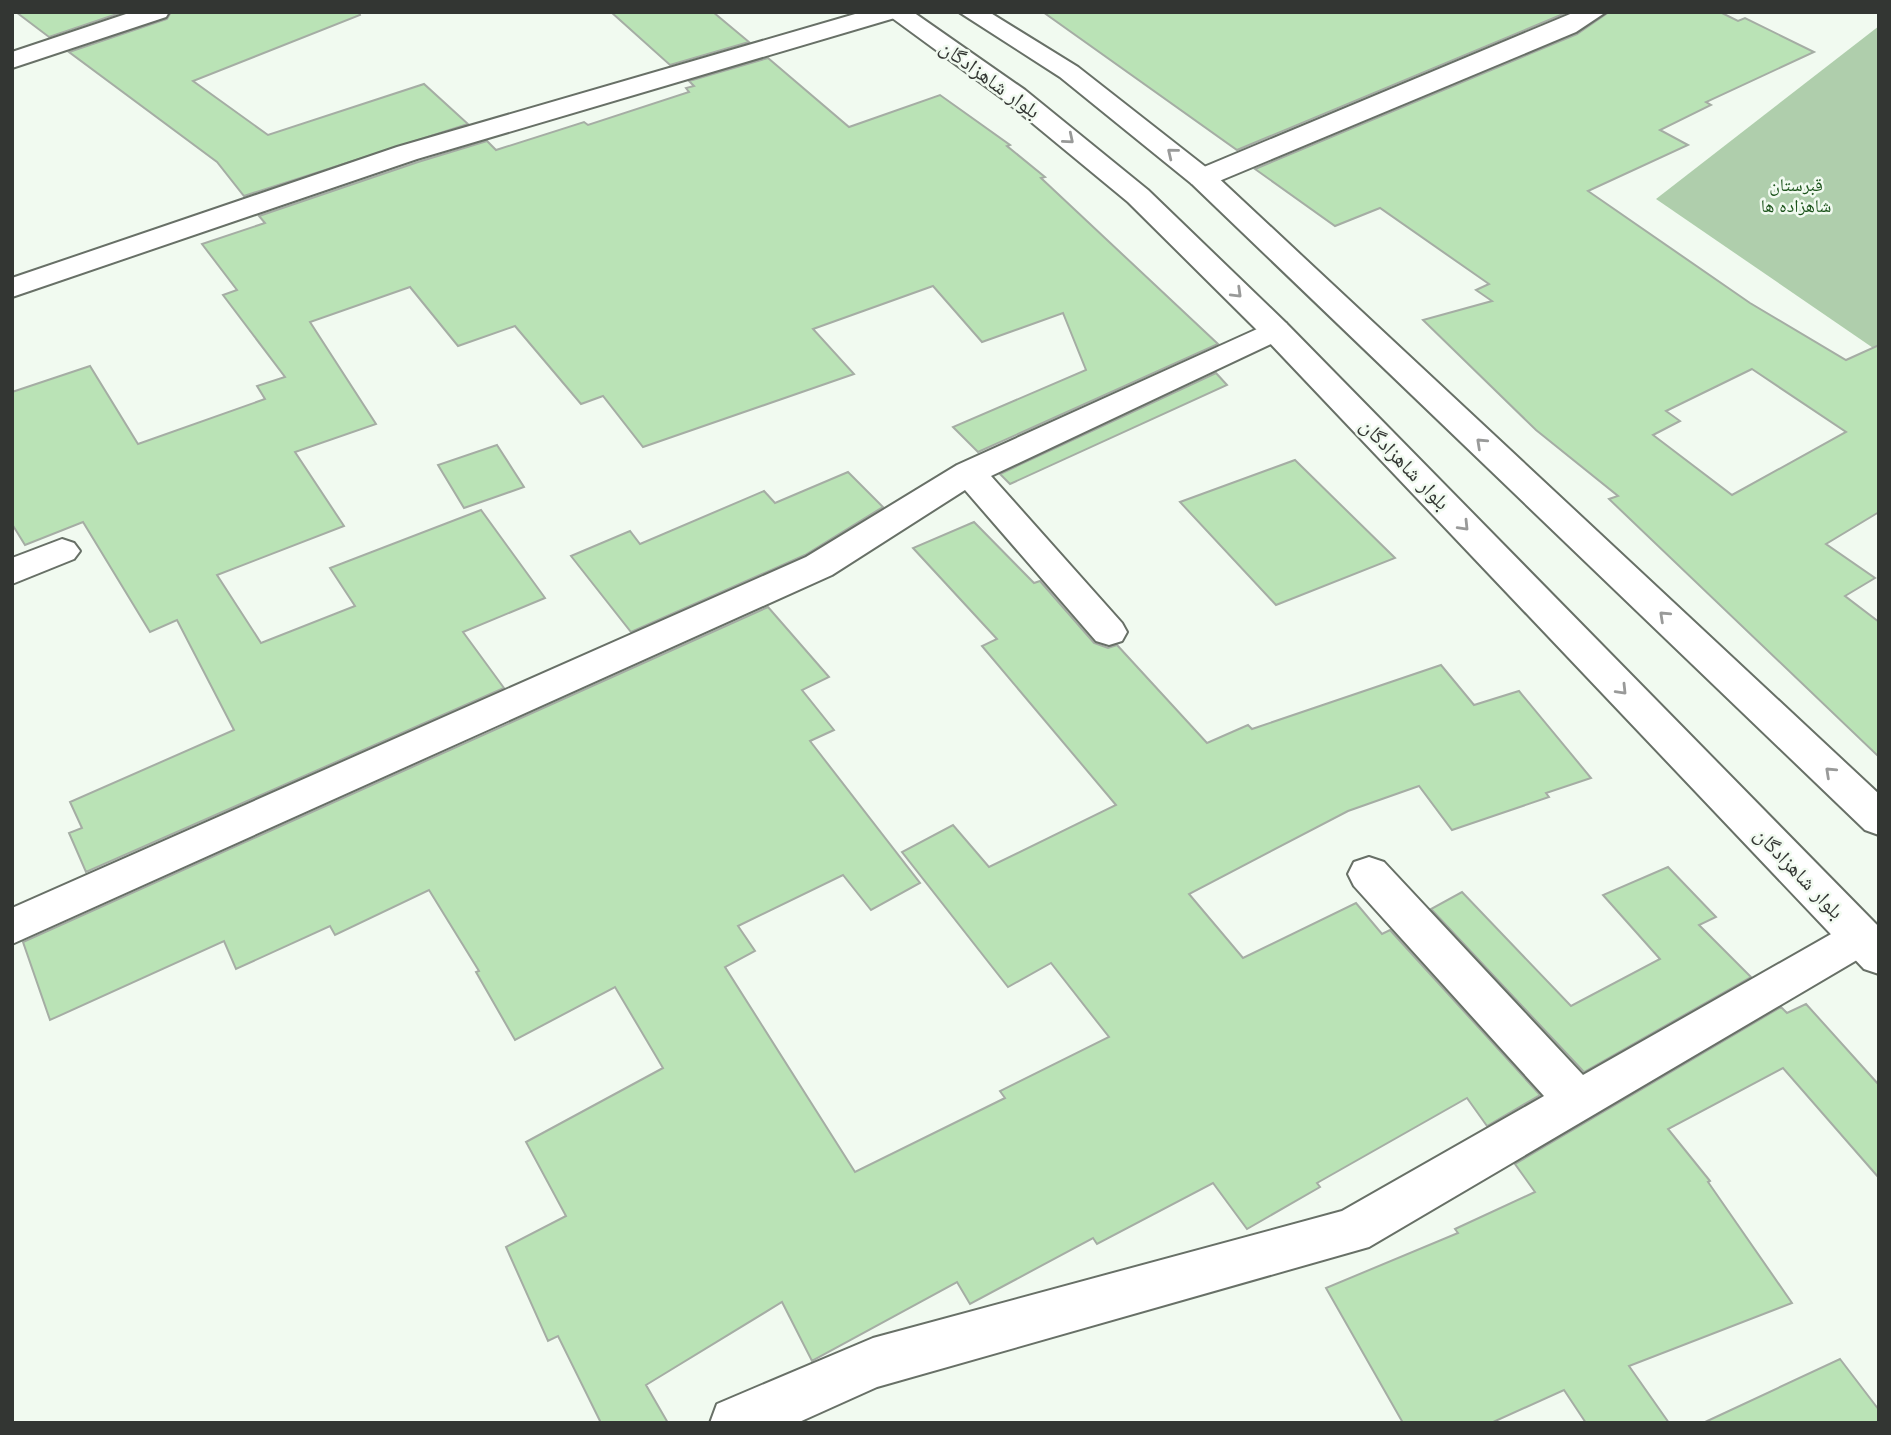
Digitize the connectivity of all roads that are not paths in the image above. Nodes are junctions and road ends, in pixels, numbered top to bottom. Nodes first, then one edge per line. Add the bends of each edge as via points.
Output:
1 (157, 12) edge
2 (889, 12) edge
3 (896, 12) edge
4 (971, 12) edge
5 (1594, 12) edge
6 (12, 61) edge
7 (1202, 178) junction
8 (12, 288) edge
9 (1275, 330) junction
10 (969, 473) junction
11 (62, 551) dead end
12 (12, 572) edge
13 (1108, 632) dead end
14 (1875, 809) edge
15 (1370, 874) dead end
16 (12, 927) edge
17 (1870, 947) edge
18 (1577, 1100) junction
19 (736, 1423) edge

1 - 6 street
2 - 8 street via 407,153
3 -> 9 street, بلوار شاهزادگان via 1016,96 1138,196
7 -> 4 street, بلوار شاهزادگان via 1069,72
5 - 7 street
14 -> 7 street, بلوار شاهزادگان
9 - 10 street
9 -> 17 street, بلوار شاهزادگان
10 - 13 street
10 - 16 street via 820,566
11 - 12 street
15 - 18 street
17 - 18 street
18 - 19 street via 1352,1231 873,1363

